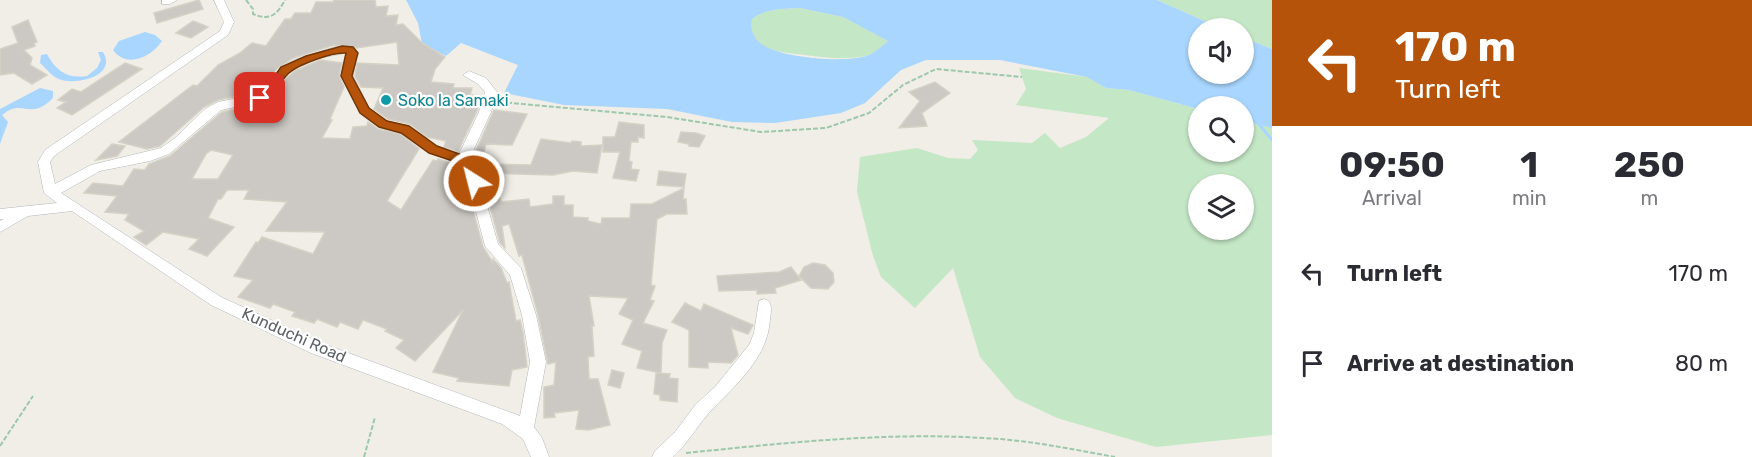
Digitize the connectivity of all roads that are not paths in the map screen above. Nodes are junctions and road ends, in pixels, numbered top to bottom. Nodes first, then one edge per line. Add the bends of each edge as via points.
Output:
1 (219, 0) edge
2 (469, 75) dead end
3 (464, 160) junction
4 (50, 193) junction
5 (74, 206) junction
6 (32, 210) junction
7 (0, 214) edge
8 (0, 227) edge
9 (764, 305) dead end
10 (526, 428) junction
11 (663, 456) edge
12 (540, 457) edge

1 - 4 street via 229,22 224,33 49,153 44,162
2 - 3 street via 482,81 491,92
3 - 4 street via 433,150 405,129 383,124 364,110 347,76 352,53 342,49 285,70 260,98 213,108 164,151 94,169
3 - 10 street via 474,181 492,246 516,272 529,315 538,362
4 - 5 street, Kunduchi Road
5 - 6 street
5 - 10 street, Kunduchi Road via 216,301 316,348
6 - 7 street
6 - 8 street
9 - 11 street via 762,333 754,350
10 - 12 street via 537,441

